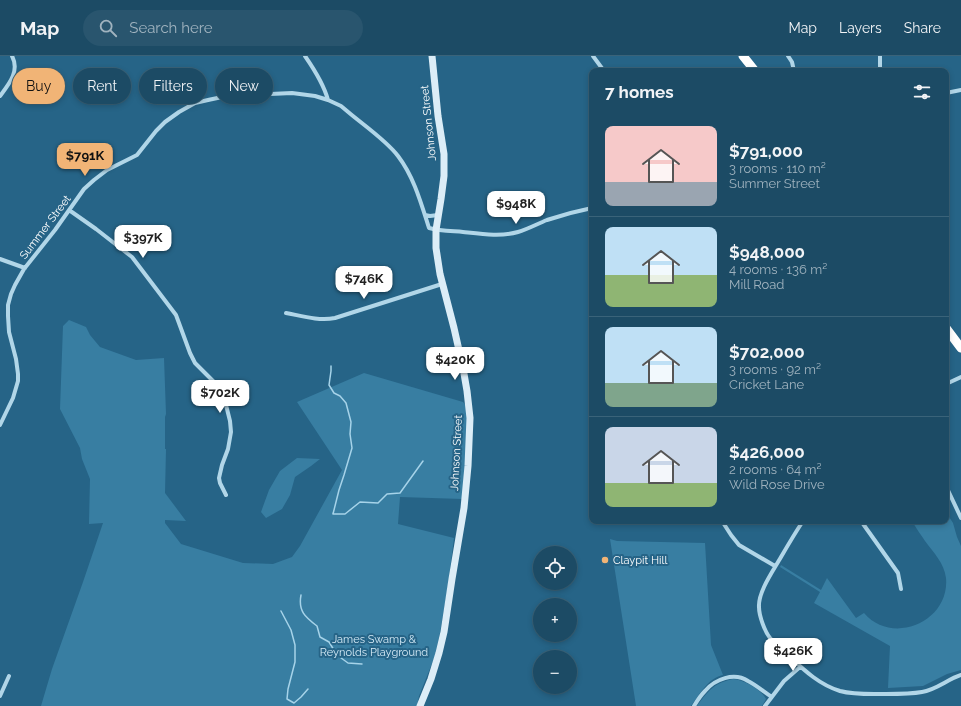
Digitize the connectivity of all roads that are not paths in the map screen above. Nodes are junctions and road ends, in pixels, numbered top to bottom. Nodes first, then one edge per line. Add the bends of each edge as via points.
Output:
1 (12, 56) edge
2 (304, 56) edge
3 (432, 56) edge
4 (593, 56) edge
5 (743, 56) edge
6 (788, 56) edge
7 (880, 56) edge
8 (602, 68) edge
9 (753, 68) edge
10 (793, 68) edge
11 (880, 68) edge
12 (961, 90) edge
13 (949, 92) edge
14 (0, 96) edge
15 (328, 100) junction
16 (589, 209) edge
17 (68, 210) junction
18 (425, 215) junction
19 (439, 215) junction
20 (436, 230) junction
21 (0, 259) edge
22 (25, 268) junction
23 (442, 284) junction
24 (286, 312) dead end
25 (949, 332) edge
26 (961, 348) edge
27 (961, 377) edge
28 (949, 383) edge
29 (0, 425) edge
30 (949, 492) edge
31 (226, 495) dead end
32 (961, 518) edge
33 (724, 524) edge
34 (801, 524) edge
35 (864, 524) edge
36 (775, 566) junction
37 (900, 589) dead end
38 (800, 667) junction
39 (961, 675) edge
40 (9, 676) dead end
41 (0, 696) edge
42 (772, 697) junction
43 (420, 706) edge
44 (694, 706) edge
45 (765, 706) edge

1 - 14 street via 14,73
2 - 15 street via 311,64
3 - 19 street, Johnson Street via 444,154
4 - 8 street
5 - 9 highway
6 - 10 street
7 - 11 street
12 - 13 street
15 - 17 street, Summer Street via 292,93 227,96 195,104 165,122 137,155 107,170 94,180
15 - 18 street, Summer Street via 347,110 397,156 411,177
16 - 20 street via 549,219 510,234
17 - 22 street, Summer Street
17 - 31 street via 132,257 176,314 195,362 219,387 224,397 231,432 219,478
18 - 19 street
18 - 20 street, Summer Street via 429,228
19 - 20 street, Johnson Street
20 - 23 street, Johnson Street
21 - 22 street
22 - 29 street, Summer Street via 8,305 9,332 16,359 18,382
23 - 24 street via 335,318 315,319
23 - 43 street, Johnson Street via 467,391 470,418 468,466 464,508 444,632
25 - 26 highway
27 - 28 street
30 - 32 street
33 - 36 street via 739,544
34 - 36 street
35 - 37 street via 898,573
36 - 38 street via 761,594 760,612 769,637
38 - 39 street via 823,684 852,694 923,692
38 - 42 street
40 - 41 street
42 - 44 street via 747,680 728,677 709,686
42 - 45 street

